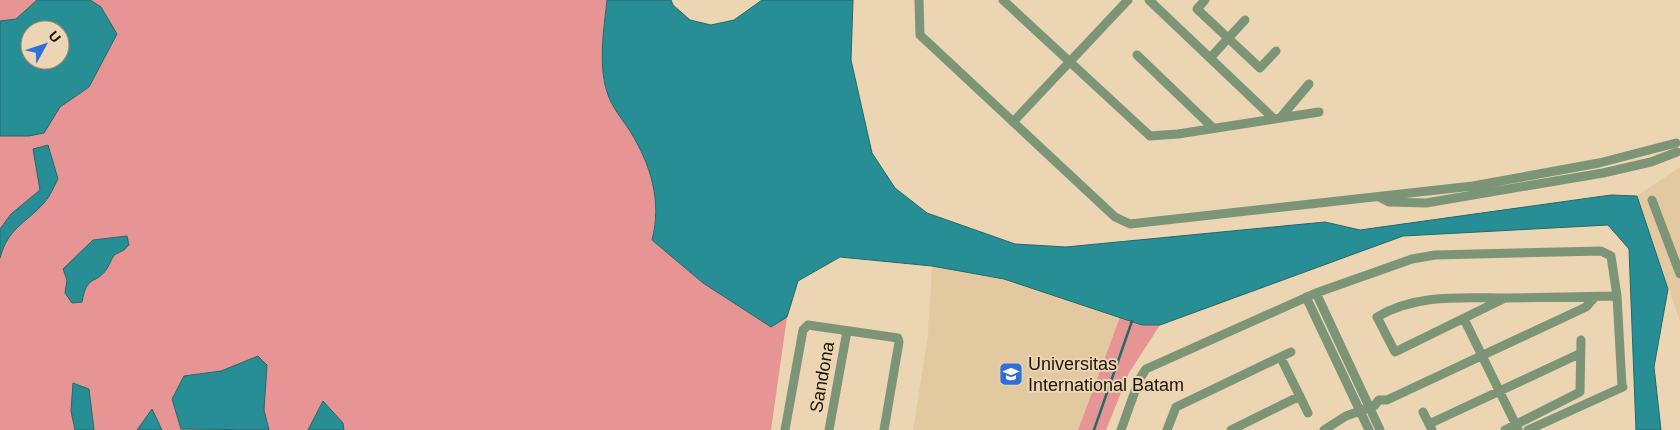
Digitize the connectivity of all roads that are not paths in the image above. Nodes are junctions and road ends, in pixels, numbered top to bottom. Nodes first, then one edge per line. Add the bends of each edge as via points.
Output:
1 (919, 0) edge
2 (1003, 0) edge
3 (1128, 0) edge
4 (1149, 0) edge
5 (1205, 0) edge
6 (1245, 20) dead end
7 (1228, 38) junction
8 (1276, 51) dead end
9 (1137, 55) dead end
10 (1210, 58) junction
11 (1070, 62) junction
12 (1309, 84) dead end
13 (1319, 112) dead end
14 (1277, 117) junction
15 (1013, 122) junction
16 (1212, 127) junction
17 (1678, 147) edge
18 (1652, 200) dead end
19 (1680, 274) edge
20 (1316, 293) junction
21 (1617, 296) junction
22 (1306, 297) junction
23 (1595, 297) junction
24 (1505, 298) junction
25 (1464, 319) junction
26 (848, 331) junction
27 (1581, 340) dead end
28 (1291, 352) dead end
29 (1338, 354) junction
30 (1579, 354) junction
31 (1481, 355) junction
32 (1281, 358) junction
33 (1499, 391) junction
34 (1300, 396) junction
35 (1372, 407) junction
36 (1423, 412) dead end
37 (1308, 413) dead end
38 (1358, 413) junction
39 (1430, 427) edge
40 (1517, 427) edge
41 (786, 430) edge
42 (829, 430) edge
43 (884, 430) edge
44 (1121, 430) edge
45 (1167, 430) edge
46 (1232, 430) edge
47 (1324, 430) edge
48 (1369, 430) edge
49 (1380, 430) edge
50 (1505, 430) edge
51 (1528, 430) edge

1 - 15 street via 920,36
2 - 11 street
3 - 11 street
4 - 10 street
5 - 7 street via 1197,9
6 - 7 street
7 - 8 street via 1260,68
7 - 10 street
9 - 16 street
10 - 14 street
11 - 15 street
11 - 16 street via 1150,136
12 - 14 street
13 - 14 street
14 - 16 street
15 - 17 street via 1115,217 1130,224 1474,186
18 - 19 street
20 - 21 street via 1412,259 1601,252 1611,256
20 - 22 street
20 - 29 street
21 - 23 street
21 - 51 street via 1623,387
22 - 29 street
22 - 44 street via 1146,369
23 - 24 street
23 - 31 street via 1586,307
24 - 25 street
24 - 25 street via 1427,300 1392,308 1377,317 1395,352
25 - 31 street
26 - 41 street via 808,325 803,330
26 - 42 street, Sandona
26 - 43 street via 896,336 899,342
27 - 30 street
28 - 32 street
29 - 35 street
29 - 38 street
30 - 33 street
30 - 40 street via 1580,392
31 - 33 street
31 - 35 street via 1387,400 1377,408
32 - 34 street
32 - 45 street via 1176,407
33 - 39 street
33 - 40 street
34 - 37 street
34 - 46 street
35 - 38 street
35 - 49 street
36 - 39 street
38 - 47 street via 1346,416
38 - 48 street
40 - 50 street

